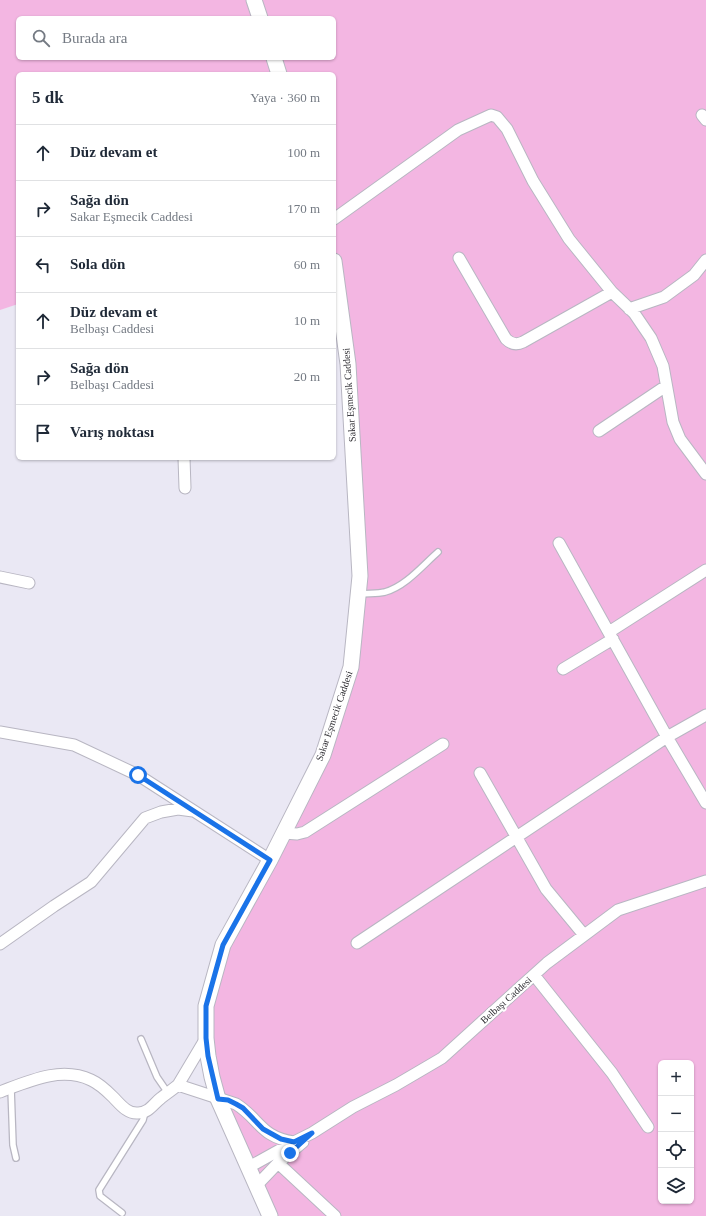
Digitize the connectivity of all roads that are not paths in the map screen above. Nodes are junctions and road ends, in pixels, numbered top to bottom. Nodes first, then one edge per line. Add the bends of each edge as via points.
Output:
1 (254, 0) edge
2 (259, 16) edge
3 (275, 60) edge
4 (278, 72) edge
5 (336, 218) edge
6 (459, 258) dead end
7 (706, 260) edge
8 (336, 276) edge
9 (612, 292) junction
10 (629, 309) junction
11 (666, 386) junction
12 (599, 431) dead end
13 (184, 460) edge
14 (706, 474) edge
15 (185, 488) dead end
16 (559, 543) dead end
17 (438, 552) dead end
18 (706, 570) edge
19 (0, 578) edge
20 (29, 583) dead end
21 (358, 594) junction
22 (611, 636) junction
23 (563, 668) dead end
24 (706, 716) edge
25 (0, 732) edge
26 (667, 737) junction
27 (443, 744) dead end
28 (480, 773) dead end
29 (706, 802) edge
30 (196, 811) junction
31 (284, 833) junction
32 (517, 837) junction
33 (270, 860) junction
34 (706, 881) edge
35 (584, 935) junction
36 (357, 943) dead end
37 (0, 944) edge
38 (534, 975) junction
39 (206, 1038) junction
40 (141, 1039) dead end
41 (178, 1085) junction
42 (11, 1088) junction
43 (0, 1092) edge
44 (168, 1092) junction
45 (218, 1099) junction
46 (145, 1112) junction
47 (648, 1127) dead end
48 (312, 1133) junction
49 (294, 1142) junction
50 (16, 1158) dead end
51 (278, 1163) junction
52 (249, 1167) junction
53 (257, 1185) junction
54 (122, 1213) dead end
55 (270, 1216) edge
56 (335, 1216) edge

1 - 2 street
3 - 4 street
5 - 9 street via 458,130 488,116 494,116 507,129 533,181 569,239
6 - 9 street via 506,339 512,343 523,342
7 - 10 street via 694,275 664,297
8 - 21 street, Sakar Eşmecik Caddesi via 348,364 360,576
9 - 10 street
10 - 11 street via 651,338 663,366
11 - 12 street
11 - 14 street via 673,422 697,464
13 - 15 street
16 - 22 street
17 - 21 lane via 402,584 384,592
18 - 22 street
19 - 20 street
21 - 31 street, Sakar Eşmecik Caddesi via 351,666 323,755
22 - 23 street
22 - 26 street
24 - 26 street
25 - 30 street via 74,745 138,775
26 - 29 street
26 - 32 street
27 - 31 street via 305,832
28 - 32 street
30 - 33 street
30 - 37 street via 178,809 145,818 91,882
31 - 33 street, Sakar Eşmecik Caddesi
32 - 35 street via 546,889
32 - 36 street
33 - 39 street, Sakar Eşmecik Caddesi via 223,945 206,1006
34 - 35 street, Belbaşı Caddesi via 618,910
35 - 38 street, Belbaşı Caddesi
38 - 47 street via 612,1073
38 - 48 street, Belbaşı Caddesi via 442,1058 353,1107
39 - 41 street
39 - 45 street, Sakar Eşmecik Caddesi
40 - 44 lane via 157,1077
41 - 44 street
41 - 45 street
42 - 43 street
42 - 46 street via 51,1075 67,1074 93,1081 133,1113
42 - 50 lane via 13,1145
44 - 46 street
45 - 49 street via 228,1100 243,1108 269,1133
45 - 52 street, Sakar Eşmecik Caddesi
46 - 54 lane via 143,1120 99,1190 100,1196
48 - 49 street, Belbaşı Caddesi
48 - 51 street, Belbaşı Caddesi
49 - 52 street, Belbaşı Caddesi
51 - 53 street, Belbaşı Caddesi
51 - 56 street
52 - 53 street, Sakar Eşmecik Caddesi
53 - 55 street, Sakar Eşmecik Caddesi

